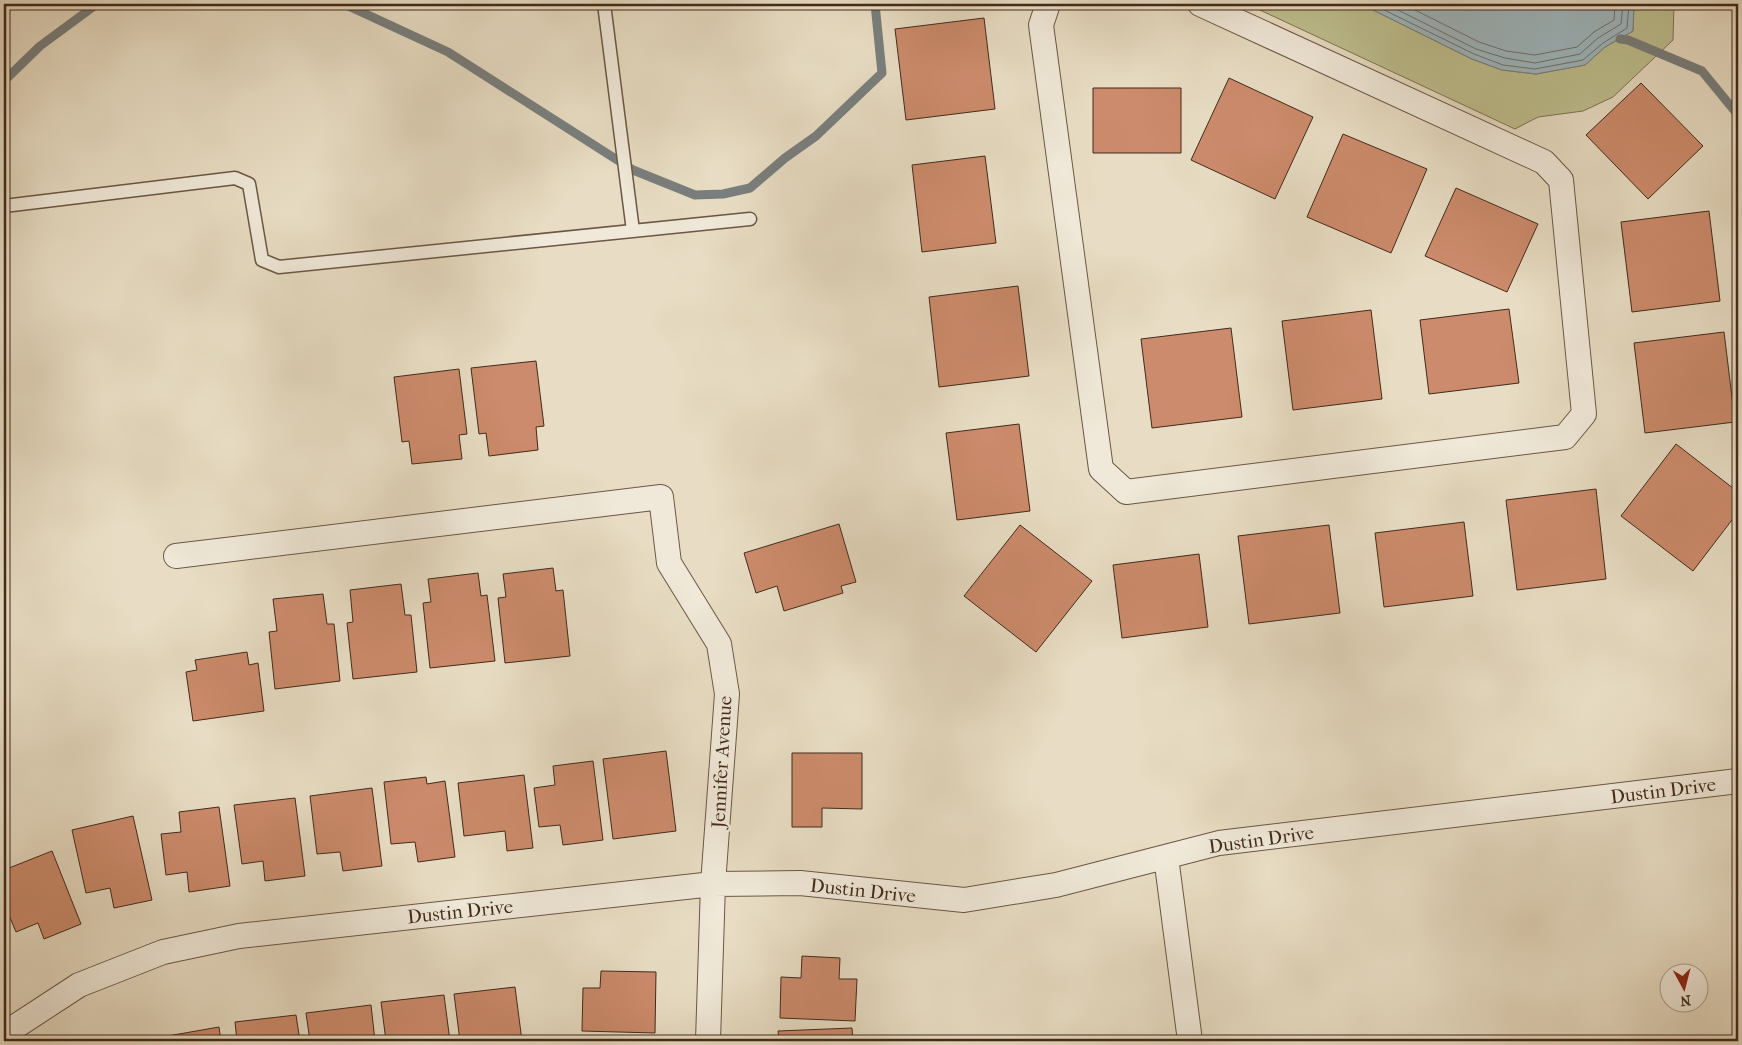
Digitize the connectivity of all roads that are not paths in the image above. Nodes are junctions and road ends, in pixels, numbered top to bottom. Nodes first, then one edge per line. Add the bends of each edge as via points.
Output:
1 (604, 4) edge
2 (1048, 4) edge
3 (1200, 4) edge
4 (4, 206) edge
5 (750, 219) dead end
6 (632, 231) junction
7 (176, 556) dead end
8 (1738, 781) edge
9 (1166, 857) junction
10 (713, 884) junction
11 (4, 1034) edge
12 (708, 1041) edge
13 (1190, 1041) edge

1 - 6 lane
2 - 3 street via 1041,25 1101,469 1126,492 1565,437 1584,414 1561,180 1544,162
4 - 6 lane via 235,178 249,184 262,260 279,267
5 - 6 lane
7 - 10 street, Jennifer Avenue via 662,497 669,563 719,644 726,694
8 - 9 street, Dustin Drive via 1219,843
9 - 10 street, Dustin Drive via 1056,885 964,900 800,883
9 - 13 street
10 - 11 street, Dustin Drive via 239,936 163,952 79,985
10 - 12 street, Jennifer Avenue

